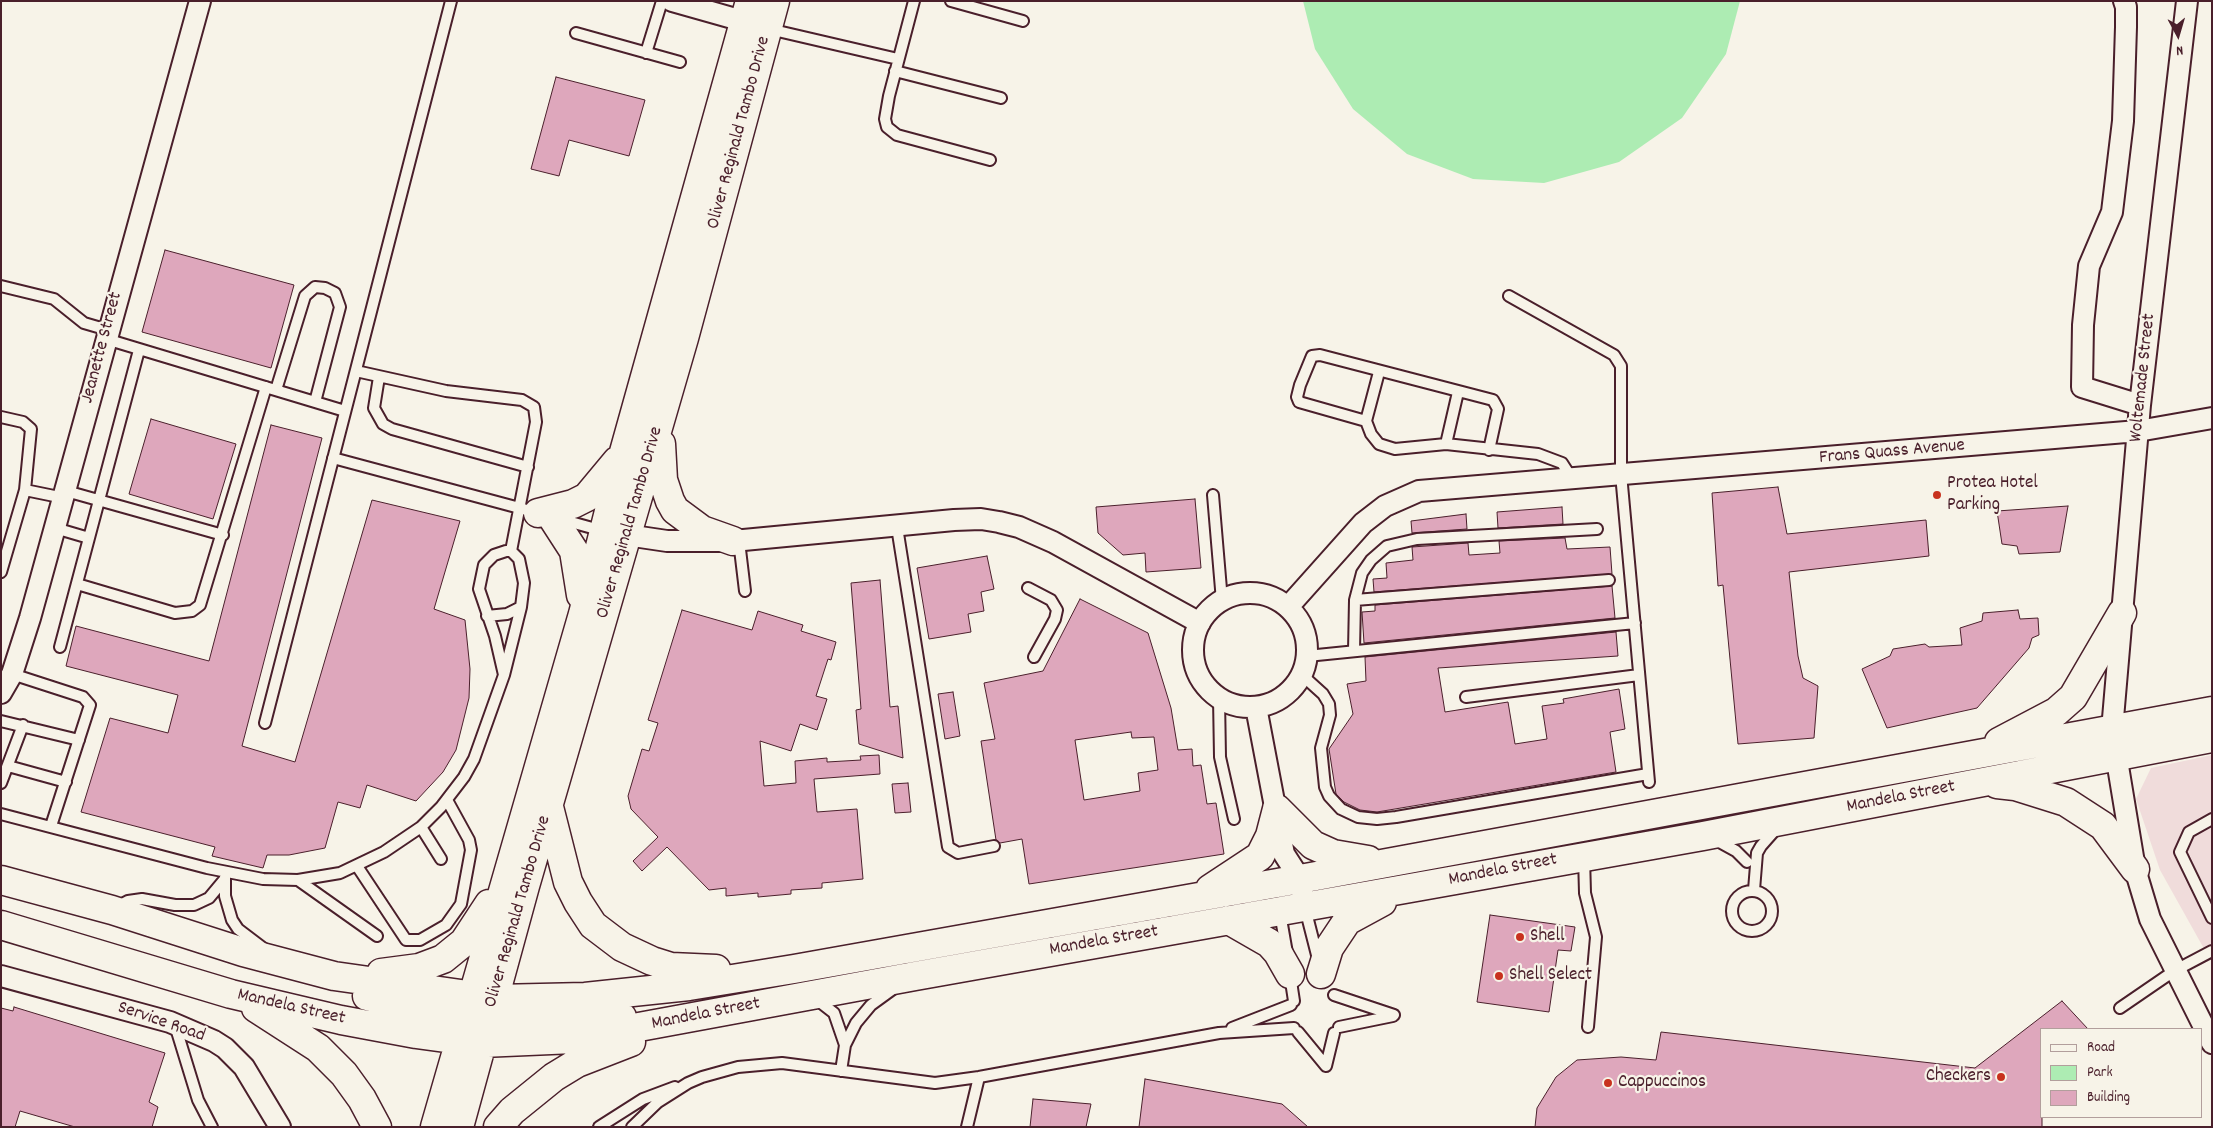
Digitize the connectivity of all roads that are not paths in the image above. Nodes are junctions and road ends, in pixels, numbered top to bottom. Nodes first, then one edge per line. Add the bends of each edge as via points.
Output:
1 (200, 1) edge
2 (451, 1) edge
3 (662, 1) edge
4 (672, 1) edge
5 (775, 1) edge
6 (914, 1) edge
7 (950, 1) edge
8 (2124, 1) edge
9 (2187, 1) edge
10 (754, 17) edge
11 (1023, 21) dead end
12 (576, 33) dead end
13 (646, 53) junction
14 (898, 60) junction
15 (680, 62) dead end
16 (895, 71) junction
17 (1002, 98) dead end
18 (990, 160) dead end
19 (1, 286) edge
20 (1510, 296) dead end
21 (107, 334) junction
22 (140, 350) junction
23 (356, 371) junction
24 (1379, 372) junction
25 (379, 377) junction
26 (271, 389) junction
27 (1458, 392) junction
28 (315, 402) junction
29 (2140, 405) junction
30 (345, 411) junction
31 (661, 415) junction
32 (1, 417) edge
33 (2212, 418) edge
34 (1366, 421) junction
35 (2138, 431) junction
36 (1446, 444) junction
37 (1489, 450) junction
38 (624, 452) junction
39 (333, 458) junction
40 (528, 467) junction
41 (1621, 474) junction
42 (1571, 477) junction
43 (25, 490) junction
44 (65, 494) junction
45 (1213, 495) dead end
46 (99, 500) junction
47 (537, 513) junction
48 (897, 527) junction
49 (55, 528) junction
50 (1597, 529) dead end
51 (615, 533) junction
52 (222, 536) junction
53 (90, 538) junction
54 (736, 541) junction
55 (511, 551) junction
56 (1, 572) edge
57 (1608, 580) dead end
58 (77, 584) junction
59 (1028, 588) dead end
60 (745, 590) dead end
61 (1355, 600) junction
62 (1222, 601) junction
63 (521, 607) junction
64 (1288, 607) junction
65 (2122, 613) junction
66 (583, 614) junction
67 (487, 616) junction
68 (1200, 623) junction
69 (1635, 623) junction
70 (60, 647) dead end
71 (1354, 651) junction
72 (1307, 656) junction
73 (1034, 657) dead end
74 (12, 674) junction
75 (504, 674) junction
76 (1302, 675) junction
77 (1639, 675) junction
78 (1, 693) edge
79 (1466, 697) dead end
80 (1219, 698) junction
81 (1256, 707) junction
82 (2212, 711) edge
83 (1, 721) edge
84 (265, 724) dead end
85 (23, 725) junction
86 (2112, 730) junction
87 (2212, 738) edge
88 (79, 740) junction
89 (1975, 755) junction
90 (2115, 756) junction
91 (8, 766) junction
92 (66, 782) junction
93 (1983, 782) junction
94 (1, 783) edge
95 (447, 800) junction
96 (549, 805) junction
97 (1277, 809) junction
98 (1, 814) edge
99 (1234, 819) dead end
100 (2212, 819) edge
101 (1786, 820) junction
102 (52, 826) junction
103 (421, 826) junction
104 (1704, 836) junction
105 (994, 846) dead end
106 (1584, 856) junction
107 (441, 859) dead end
108 (1747, 862) dead end
109 (1386, 863) junction
110 (357, 866) junction
111 (508, 868) junction
112 (2134, 869) junction
113 (225, 876) junction
114 (3, 880) edge
115 (298, 880) junction
116 (1287, 881) junction
117 (1418, 888) junction
118 (1754, 890) junction
119 (1198, 896) junction
120 (112, 910) junction
121 (1293, 910) junction
122 (2212, 918) edge
123 (1229, 920) junction
124 (1, 926) edge
125 (377, 936) dead end
126 (2212, 951) edge
127 (286, 963) junction
128 (794, 969) junction
129 (2174, 971) junction
130 (1290, 974) junction
131 (1, 976) edge
132 (334, 976) junction
133 (915, 976) junction
134 (1326, 984) junction
135 (231, 994) junction
136 (806, 995) junction
137 (486, 1002) junction
138 (2120, 1008) dead end
139 (696, 1017) junction
140 (175, 1024) junction
141 (1588, 1027) dead end
142 (1219, 1033) junction
143 (468, 1036) junction
144 (2212, 1044) edge
145 (846, 1045) junction
146 (841, 1071) junction
147 (978, 1077) junction
148 (688, 1083) junction
149 (212, 1127) edge
150 (280, 1127) edge
151 (377, 1127) edge
152 (436, 1127) edge
153 (459, 1127) edge
154 (498, 1127) edge
155 (599, 1127) edge
156 (632, 1127) edge
157 (967, 1127) edge

1 - 21 street, Jeanette Street
2 - 23 lane
3 - 13 lane
4 - 10 street
5 - 10 main road, Oliver Reginald Tambo Drive
6 - 14 lane
7 - 11 lane
8 - 29 street via 2123,121 2112,212 2089,266 2083,324 2082,387
9 - 29 street, Woltemade Street
10 - 14 lane
10 - 31 main road, Oliver Reginald Tambo Drive
10 - 38 main road, Oliver Reginald Tambo Drive
12 - 13 lane
13 - 15 lane
14 - 16 lane
16 - 17 lane
16 - 18 lane via 885,119 890,132
19 - 21 lane via 54,299 84,323
20 - 41 lane via 1614,355 1618,361 1622,389
21 - 22 lane
21 - 44 street, Jeanette Street
22 - 26 lane
22 - 46 lane
23 - 25 lane
23 - 30 lane
24 - 27 lane
24 - 34 lane
24 - 34 lane via 1314,355 1307,363 1297,396 1302,403
25 - 40 lane via 374,408 383,424
25 - 40 lane via 529,403 534,407 536,417
26 - 28 lane
26 - 28 lane via 305,296 315,288 325,288 335,293 340,307
26 - 52 lane
27 - 36 lane
27 - 37 lane via 1497,404
28 - 30 lane
29 - 35 street, Woltemade Street
30 - 39 lane
31 - 51 main road, Oliver Reginald Tambo Drive
31 - 54 main road via 663,480 675,510 692,524
32 - 43 lane via 23,422 31,429
33 - 35 street, Frans Quass Avenue
34 - 36 lane via 1374,438 1388,448
35 - 41 street, Frans Quass Avenue
35 - 65 street, Woltemade Street
36 - 37 lane
37 - 42 lane via 1553,458 1566,466
38 - 47 main road via 587,497
38 - 51 main road, Oliver Reginald Tambo Drive
39 - 47 lane
39 - 84 lane
40 - 47 lane
41 - 42 street, Frans Quass Avenue
41 - 69 lane
42 - 64 street, Frans Quass Avenue via 1436,488 1404,497 1363,522
43 - 44 lane
43 - 56 lane
44 - 46 lane
44 - 49 street, Jeanette Street
45 - 62 lane
46 - 52 lane
46 - 53 lane
47 - 51 lane
47 - 55 lane
47 - 66 main road via 574,551
48 - 54 street
48 - 68 street via 981,519 1019,527 1053,542
48 - 105 lane via 948,847 958,853
49 - 53 lane
49 - 74 street, Jeanette Street
50 - 61 lane via 1417,539 1387,546 1362,573
51 - 54 street via 685,542
51 - 66 main road, Oliver Reginald Tambo Drive
51 - 96 main road, Oliver Reginald Tambo Drive
52 - 58 lane via 206,590 200,605 192,611 175,613
53 - 58 lane
54 - 60 lane
55 - 63 lane via 519,558 523,574
55 - 67 lane via 494,555 484,565 478,588
57 - 61 lane
58 - 70 lane
59 - 73 lane via 1051,600 1057,610
61 - 71 lane
62 - 64 street via 1250,593 1270,596
62 - 68 street
63 - 67 lane via 507,614
63 - 75 lane
64 - 72 street via 1304,629
65 - 86 street, Woltemade Street
65 - 89 main road via 2073,697 2056,712
66 - 111 main road, Oliver Reginald Tambo Drive
67 - 75 lane
68 - 80 street via 1194,639 1193,656 1197,672 1206,687
69 - 71 lane
69 - 77 lane
71 - 72 lane
72 - 76 street
74 - 78 street, Jeanette Street
74 - 88 lane via 83,696 91,709
75 - 95 lane via 474,759
76 - 77 lane via 1329,704 1330,715 1321,748 1329,796 1341,809 1372,819 1649,778
76 - 81 street via 1287,694
77 - 79 lane
80 - 81 street via 1237,706
80 - 99 lane via 1220,757
81 - 97 street
82 - 86 main road, Mandela Street
83 - 85 lane
85 - 88 lane
85 - 91 lane
86 - 89 main road, Mandela Street
86 - 90 street, Woltemade Street
87 - 90 main road, Mandela Street
88 - 92 lane
89 - 109 main road, Mandela Street
90 - 93 main road, Mandela Street
90 - 112 street, Woltemade Street
91 - 92 lane
91 - 94 lane
92 - 102 lane
93 - 101 main road, Mandela Street
93 - 112 main road via 2015,786 2066,802 2103,826
95 - 103 lane
95 - 110 lane via 469,840 471,850 461,904 446,925 420,940 406,940
96 - 128 main road via 562,863 578,902 593,925 617,944 671,967
96 - 137 main road, Oliver Reginald Tambo Drive
97 - 109 main road via 1305,838 1324,851
97 - 116 street
97 - 119 main road via 1270,836 1260,856
98 - 102 lane
100 - 122 lane via 2189,832 2180,852
101 - 104 main road, Mandela Street
101 - 118 lane via 1761,846 1755,865
102 - 113 lane
103 - 107 lane
103 - 110 lane
104 - 106 main road, Mandela Street
104 - 108 lane via 1723,842
106 - 117 main road, Mandela Street
106 - 141 lane via 1585,893 1596,937
109 - 116 main road, Mandela Street
110 - 115 lane via 331,875
111 - 132 main road via 472,932 443,959 402,972
111 - 137 main road, Oliver Reginald Tambo Drive
112 - 129 street, Woltemade Street via 2150,919
113 - 115 lane
113 - 120 lane via 209,898 194,905 142,899 128,901
113 - 127 lane via 229,911 238,929
114 - 120 main road, Mandela Street
115 - 125 lane
116 - 119 main road, Mandela Street
116 - 121 street
117 - 121 main road, Mandela Street
117 - 134 main road via 1369,908 1347,921 1329,948
118 - 118 lane via 1771,902 1772,916 1763,928 1750,931 1737,925 1731,912 1733,902 1740,894
119 - 128 main road, Mandela Street
120 - 127 main road, Mandela Street
121 - 123 main road, Mandela Street
121 - 130 lane
121 - 134 lane
123 - 130 main road via 1269,943
123 - 133 main road, Mandela Street
124 - 135 main road, Mandela Street
126 - 129 lane
127 - 132 main road, Mandela Street
128 - 137 main road, Mandela Street via 689,986 585,997
129 - 138 lane
129 - 144 street, Woltemade Street
130 - 142 lane via 1292,1003
131 - 140 street, Service Road
132 - 137 main road, Mandela Street
132 - 143 main road via 355,992 440,1015
133 - 136 main road, Mandela Street
133 - 145 lane via 871,1005 856,1023
134 - 142 lane via 1394,1016 1337,1030 1326,1066 1296,1030
135 - 143 main road, Mandela Street via 341,1020
135 - 151 main road via 318,1048 344,1074
136 - 139 main road, Mandela Street
136 - 145 lane via 821,1001 834,1013
137 - 139 main road via 506,1018
137 - 143 main road, Oliver Reginald Tambo Drive
139 - 143 main road, Mandela Street via 574,1039
139 - 154 main road via 577,1063 534,1092
140 - 149 lane via 198,1100
140 - 150 street, Service Road via 214,1041 234,1056
142 - 147 lane
143 - 152 main road
143 - 153 main road
145 - 146 lane
146 - 147 lane via 935,1083
146 - 148 lane via 782,1063 756,1065 718,1072
147 - 157 lane
148 - 155 lane via 643,1099
148 - 156 lane via 658,1102

